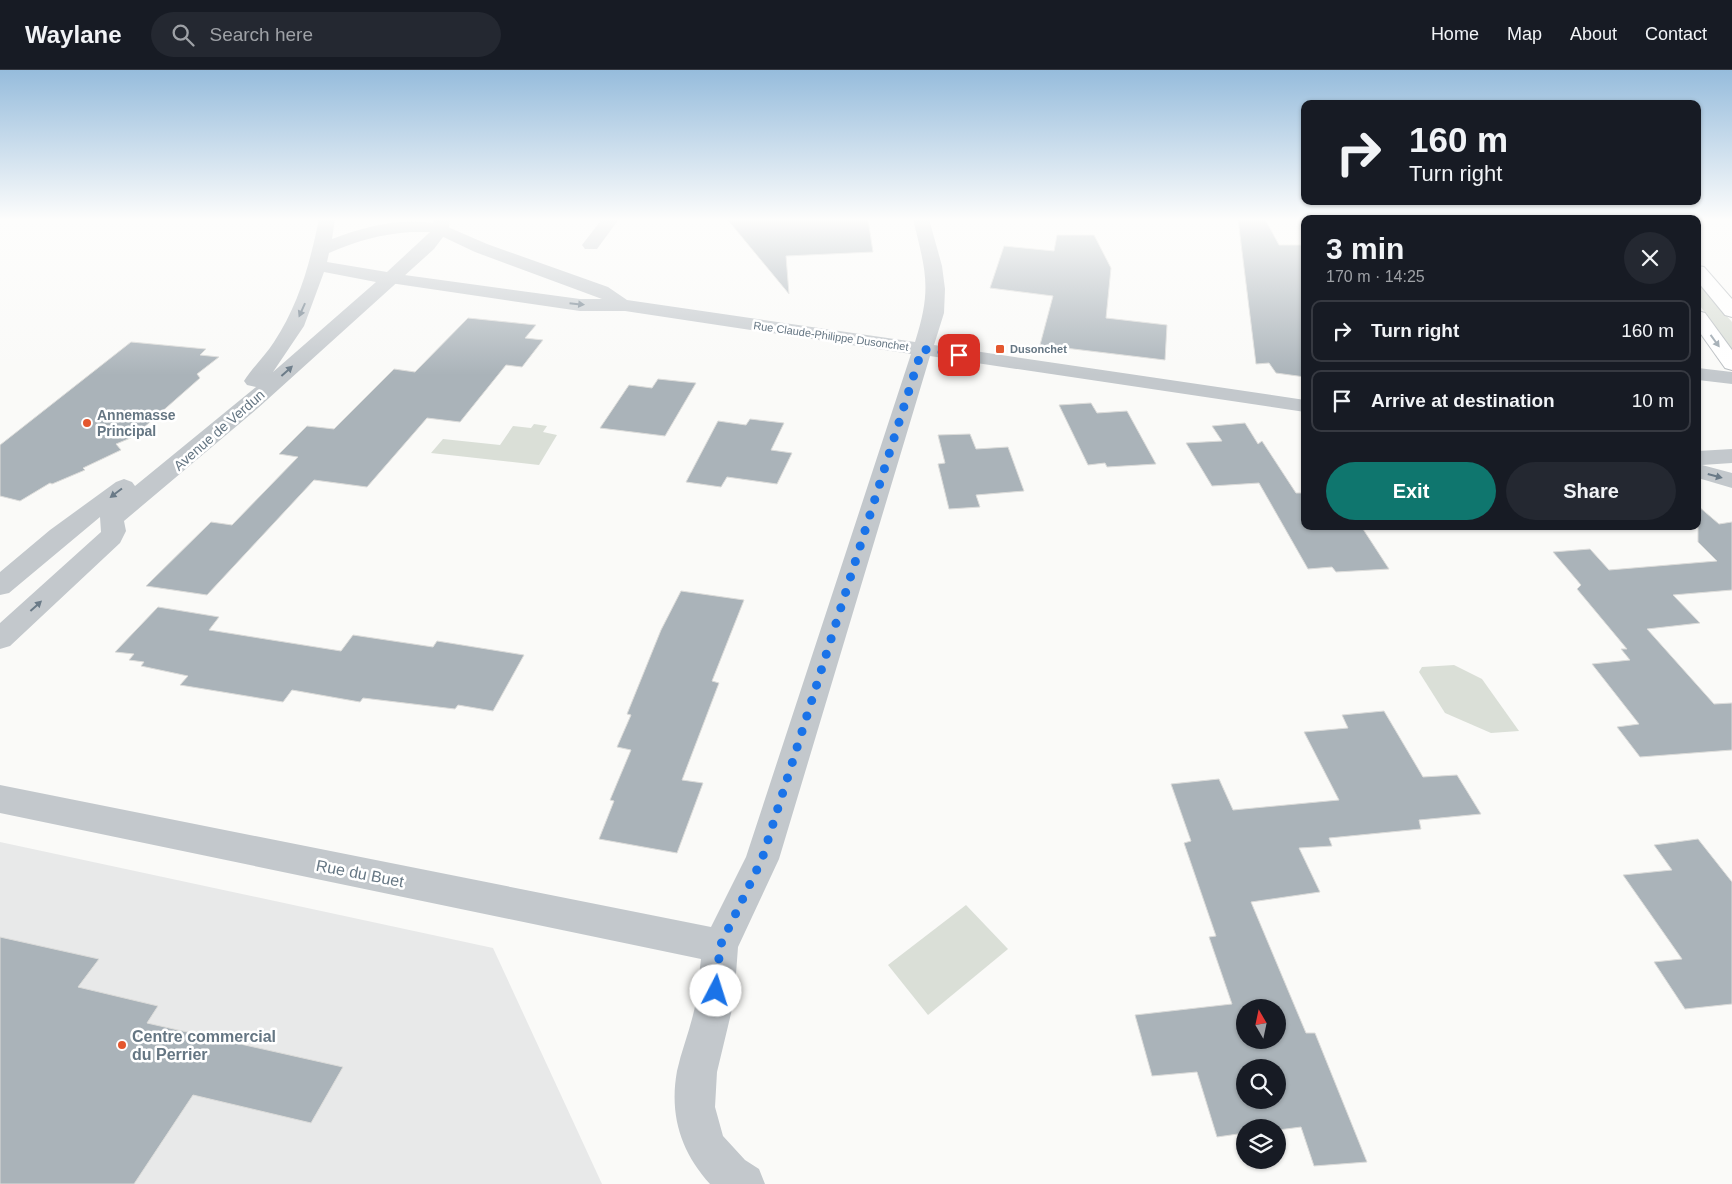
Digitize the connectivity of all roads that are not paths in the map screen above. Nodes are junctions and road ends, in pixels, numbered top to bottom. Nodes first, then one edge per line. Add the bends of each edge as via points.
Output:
1 (316, 271) edge
2 (339, 271) edge
3 (398, 271) edge
4 (545, 271) edge
5 (934, 271) edge
6 (1701, 275) edge
7 (390, 278) junction
8 (625, 305) junction
9 (1732, 311) edge
10 (1701, 321) edge
11 (922, 349) junction
12 (1732, 364) edge
13 (1701, 374) edge
14 (1732, 378) edge
15 (1301, 405) edge
16 (1732, 456) edge
17 (1701, 458) edge
18 (1701, 472) edge
19 (1732, 480) edge
20 (0, 586) edge
21 (0, 639) edge
22 (0, 799) edge
23 (720, 946) junction
24 (744, 1184) edge

1 -> 20 street, Avenue de Verdun via 302,312 289,335 249,386 205,426 72,525
2 - 7 street, Rue Claude-Philippe Dusonchet
3 - 7 street, Avenue de Verdun
4 - 8 street, Rue Claude-Philippe Dusonchet via 601,291
5 - 11 street via 937,285 934,313
6 - 9 main road
7 -> 8 street, Rue Claude-Philippe Dusonchet via 580,305
21 -> 7 street, Avenue de Verdun via 111,537 114,531 111,519 250,403
8 - 11 street, Rue Claude-Philippe Dusonchet
10 -> 12 main road
11 - 15 street, Rue Claude-Philippe Dusonchet
11 - 23 street via 762,859
13 - 14 street
16 - 17 street
18 -> 19 street
22 - 23 street, Rue du Buet
23 - 24 street via 715,1001 697,1072 697,1121 708,1151 730,1175

